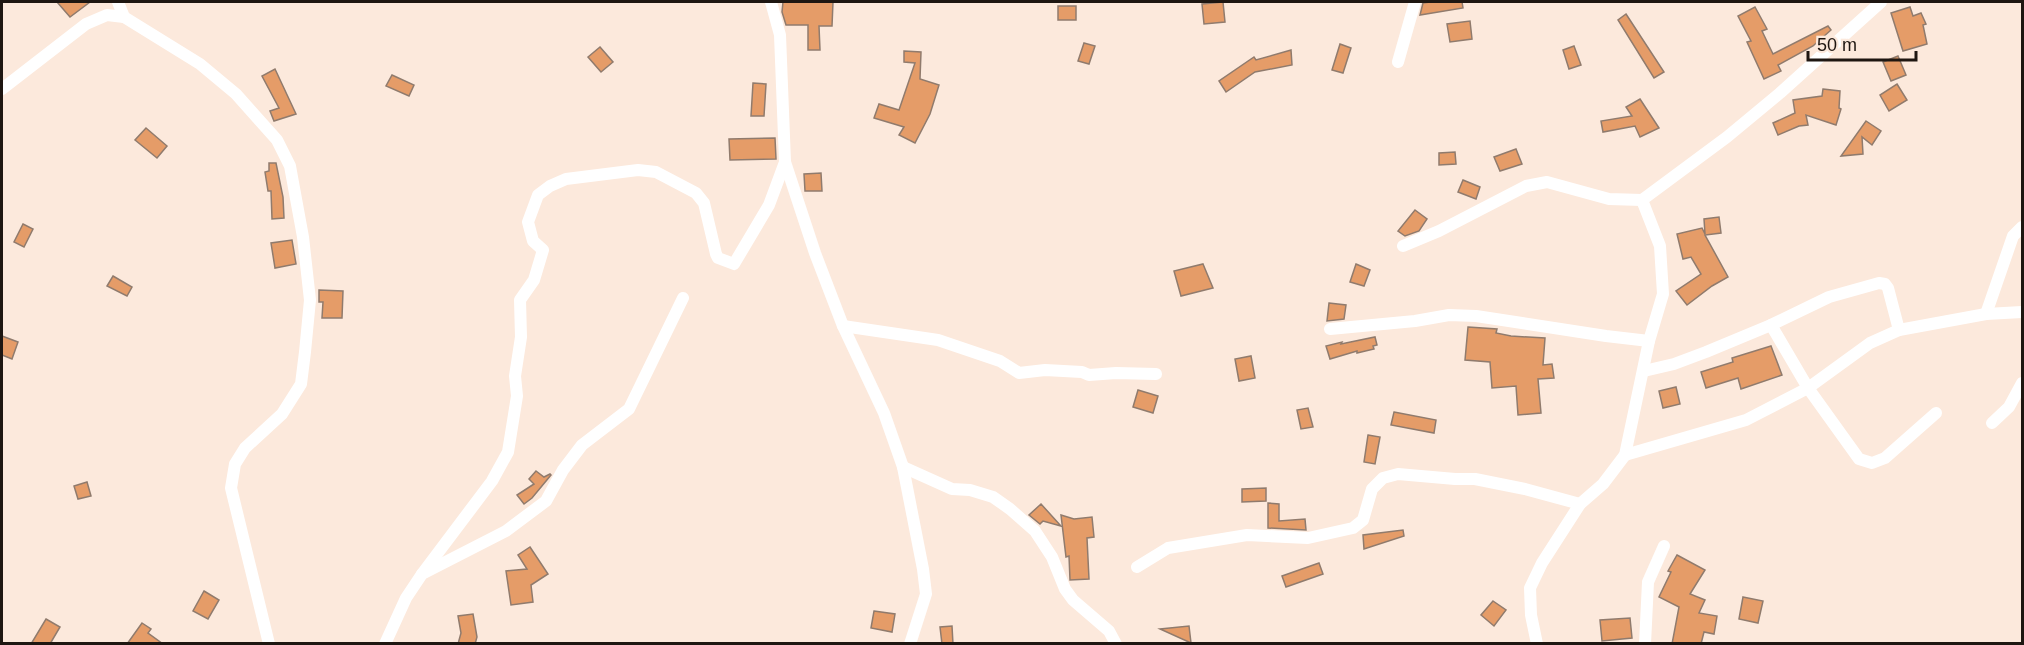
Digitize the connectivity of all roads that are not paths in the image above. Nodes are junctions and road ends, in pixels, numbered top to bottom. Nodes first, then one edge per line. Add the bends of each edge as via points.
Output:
1 (118, 2) edge
2 (771, 2) edge
3 (1415, 2) edge
4 (1881, 2) edge
5 (124, 17) junction
6 (1398, 62) dead end
7 (2, 89) edge
8 (785, 162) junction
9 (1642, 200) junction
10 (2022, 227) edge
11 (1403, 246) dead end
12 (683, 298) dead end
13 (2022, 312) edge
14 (1986, 314) junction
15 (1771, 325) junction
16 (843, 326) junction
17 (1330, 329) dead end
18 (1899, 330) junction
19 (1649, 341) junction
20 (1644, 371) junction
21 (1156, 374) dead end
22 (2022, 384) edge
23 (1808, 388) junction
24 (1936, 413) dead end
25 (1992, 423) dead end
26 (1625, 455) junction
27 (903, 467) junction
28 (1580, 504) junction
29 (1664, 546) dead end
30 (1137, 567) dead end
31 (422, 574) junction
32 (269, 644) edge
33 (385, 644) edge
34 (910, 644) edge
35 (1116, 644) edge
36 (1537, 644) edge
37 (1645, 644) edge

1 - 5 street
2 - 8 street via 780,35
3 - 6 street
4 - 9 street via 1727,137
5 - 7 street via 107,15 86,24
5 - 32 street via 200,64 236,93 277,140 290,166 310,300 301,384 282,414 244,448 235,464 231,488
8 - 16 street
8 - 31 street via 769,205 734,264 718,258 704,203 696,193 656,172 638,170 566,179 538,195 528,222 532,241 543,250 534,280 520,300 521,337 515,376 518,396 508,452 492,481
9 - 11 street via 1610,199 1547,182 1527,186
9 - 19 street via 1660,246 1664,294
10 - 14 street via 2013,236
12 - 31 street via 629,409 582,445 546,501 506,531
13 - 14 street
14 - 18 street
15 - 18 street via 1829,297 1879,283 1888,288
15 - 20 street via 1674,364
15 - 23 street
16 - 21 street via 938,340 1000,361 1019,373 1045,370 1089,375
16 - 27 street via 884,413
17 - 19 street via 1449,315 1476,316
18 - 23 street via 1870,344
19 - 20 street
20 - 26 street
22 - 25 street via 2009,407
23 - 24 street via 1859,459 1872,463 1885,458
23 - 26 street via 1746,420
26 - 28 street via 1603,484
27 - 34 street via 926,594
27 - 35 street via 951,489 993,497 1010,509 1035,531 1073,600 1109,631
28 - 30 street via 1474,479 1398,474 1383,478 1372,489 1363,520 1353,528 1308,538 1248,535 1168,548
28 - 36 street via 1530,588
29 - 37 street via 1648,582
31 - 33 street

